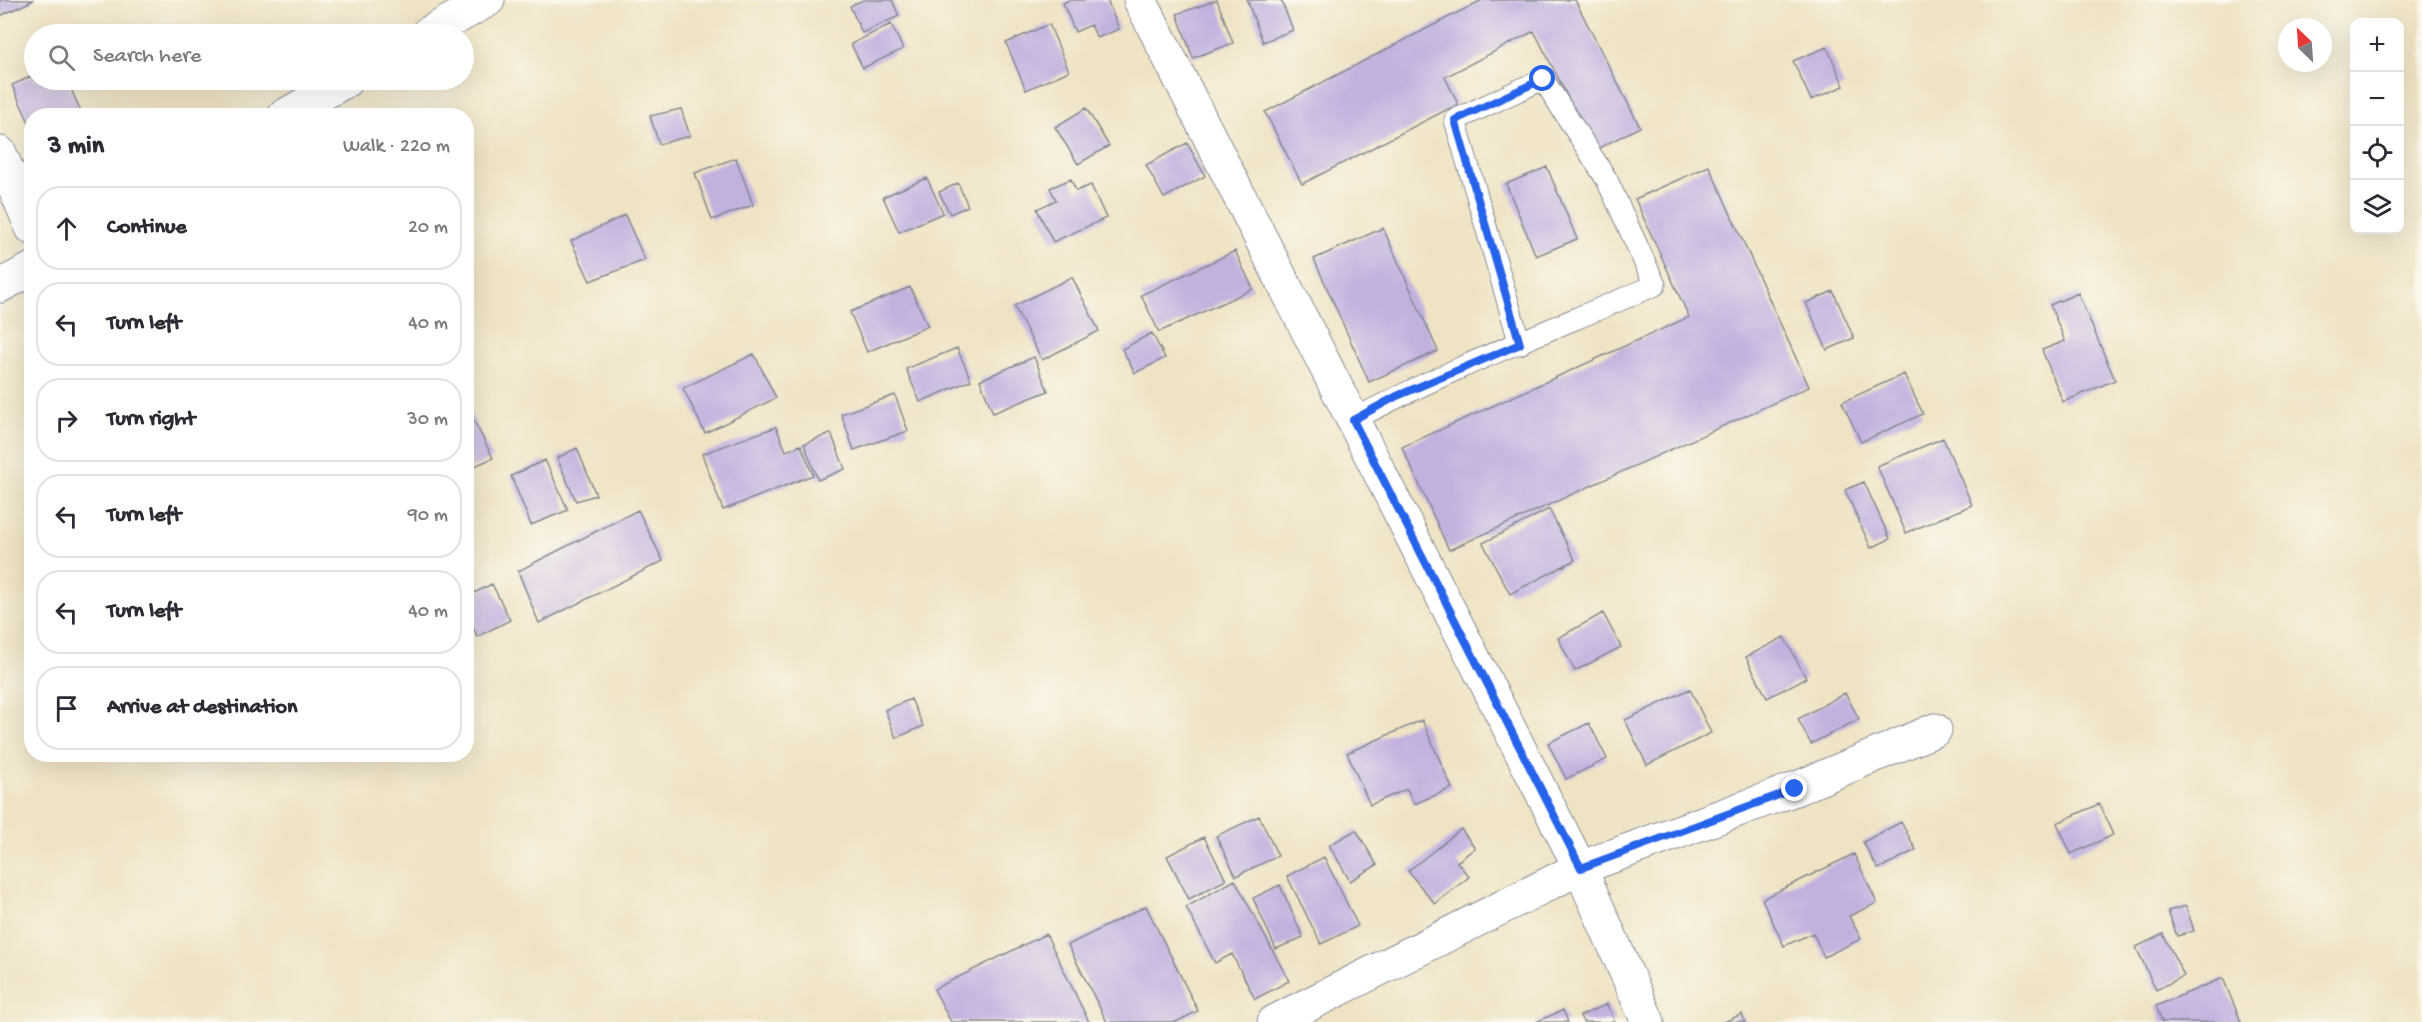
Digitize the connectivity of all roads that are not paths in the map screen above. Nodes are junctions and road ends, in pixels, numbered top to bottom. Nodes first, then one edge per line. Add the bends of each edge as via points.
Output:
1 (488, 0) edge
2 (1140, 0) edge
3 (445, 24) edge
4 (330, 90) edge
5 (298, 108) edge
6 (0, 153) edge
7 (24, 209) edge
8 (24, 273) edge
9 (0, 286) edge
10 (1520, 344) junction
11 (1353, 420) junction
12 (1935, 730) dead end
13 (1581, 868) junction
14 (1274, 1022) edge
15 (1648, 1022) edge

1 - 3 street
2 - 11 street
4 - 5 street
6 - 7 street
8 - 9 street
10 - 10 lane via 1455,120 1543,79 1607,180 1655,285
10 - 11 lane via 1397,396
11 - 13 street
12 - 13 street via 1795,789
13 - 14 street
13 - 15 street

